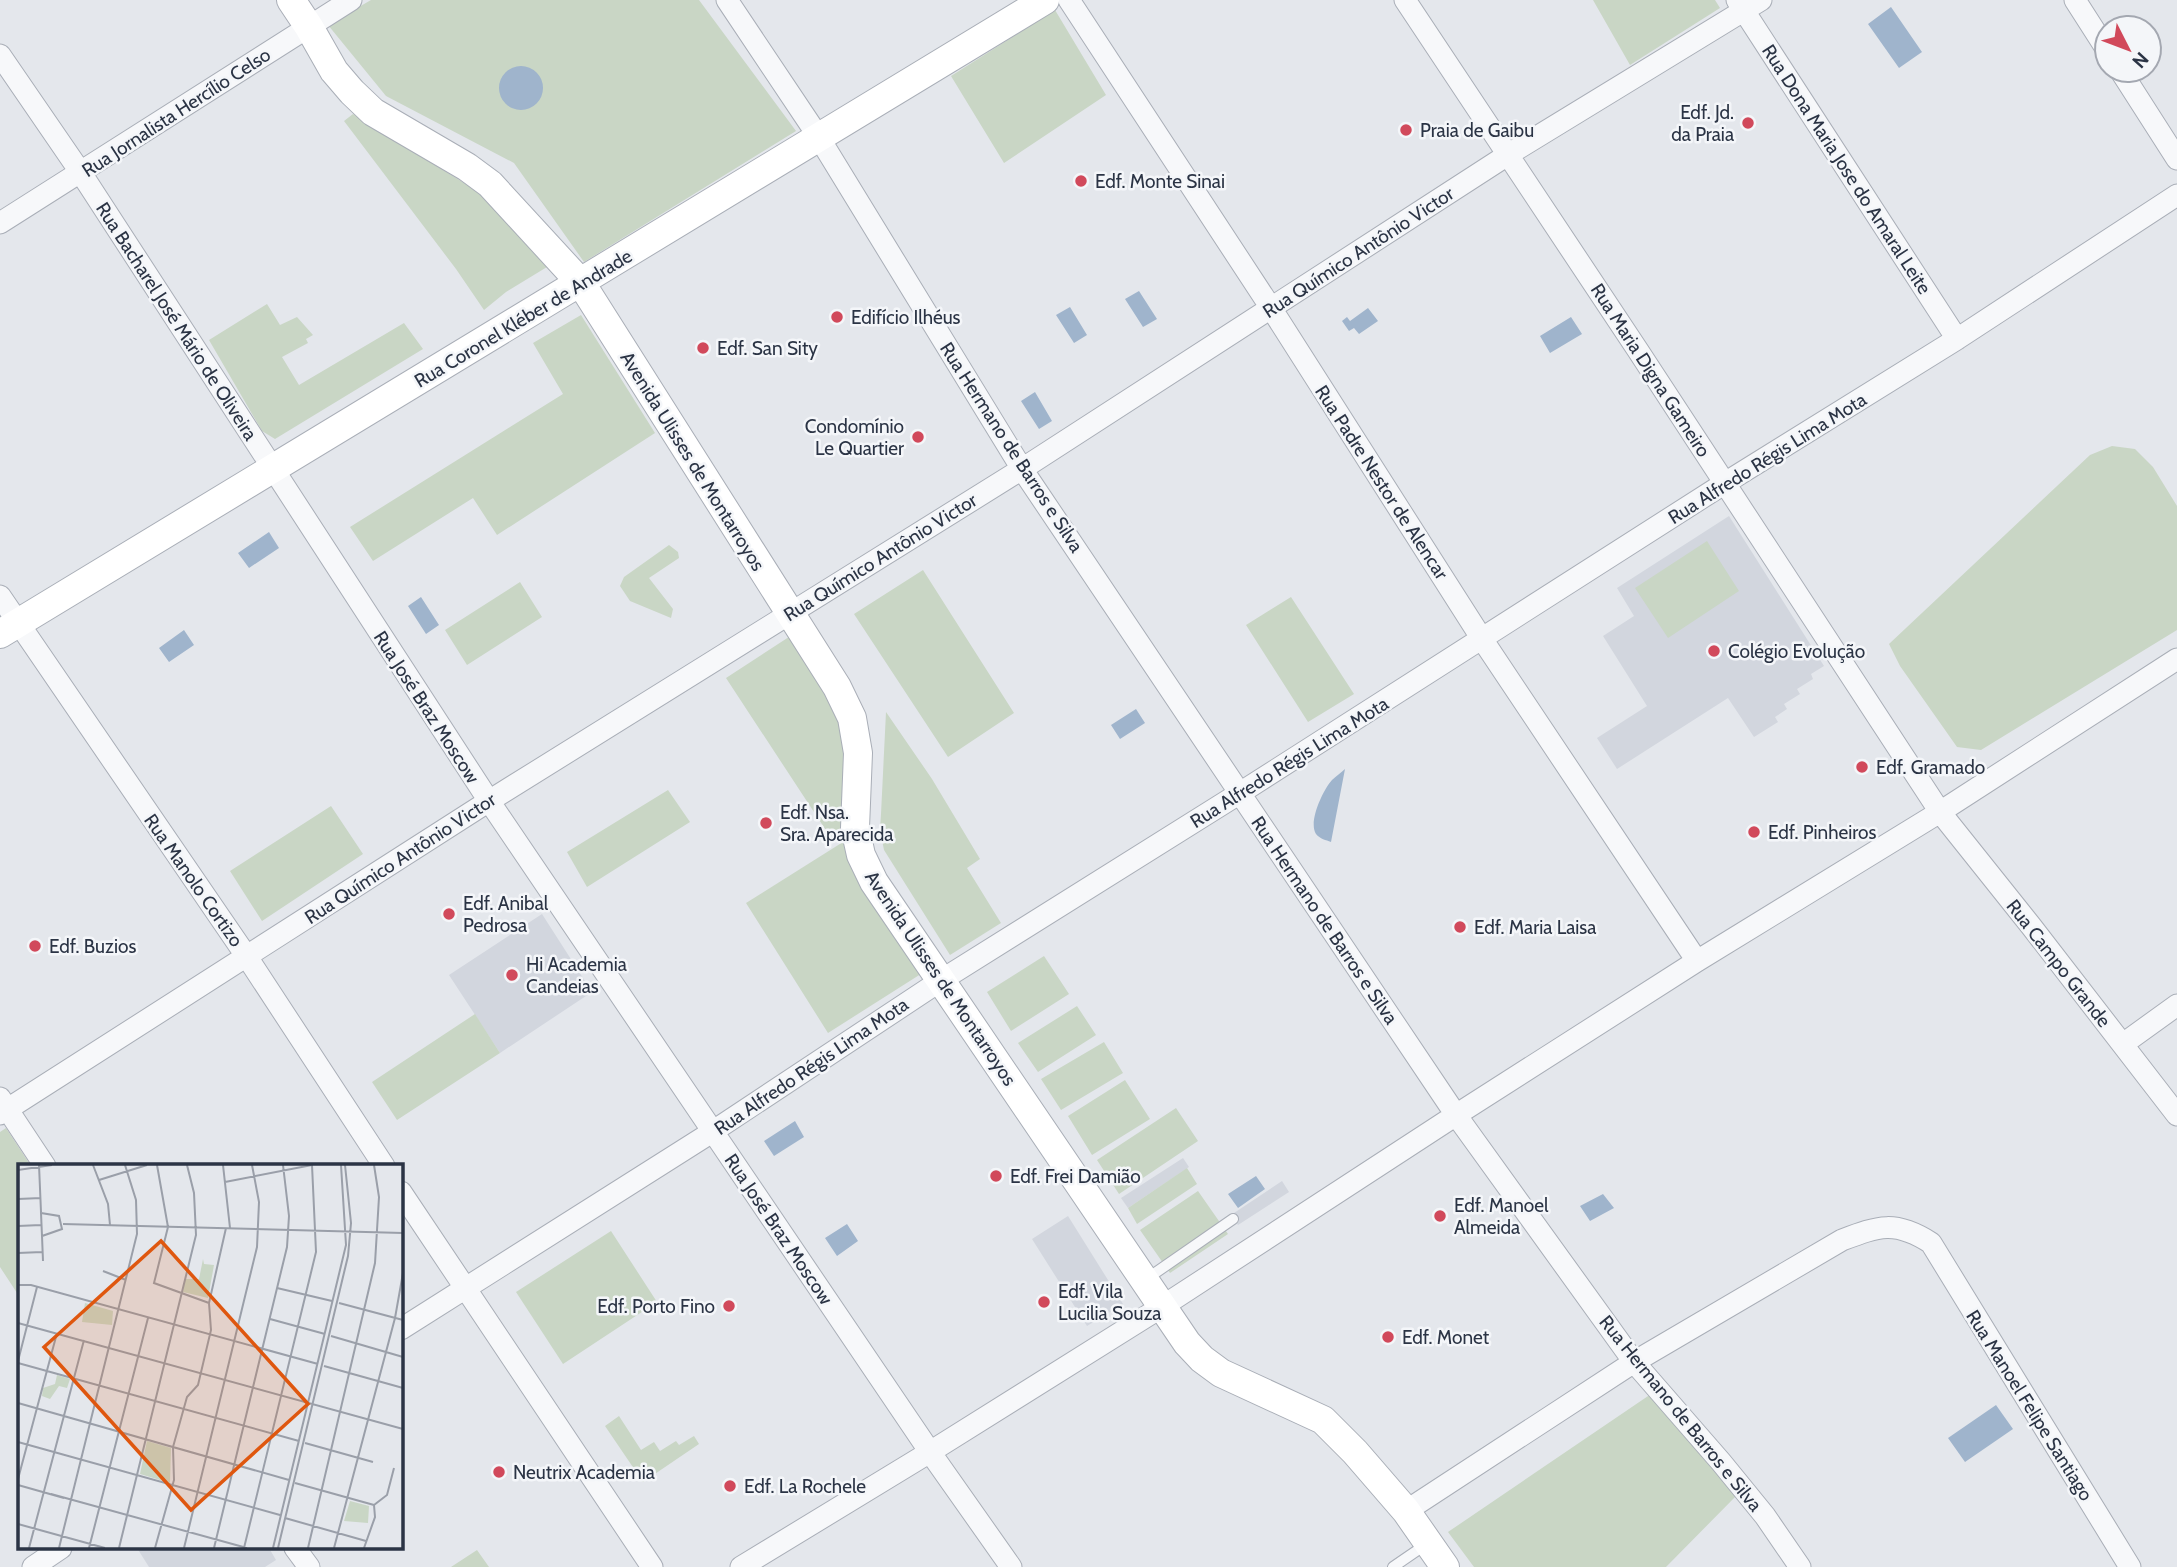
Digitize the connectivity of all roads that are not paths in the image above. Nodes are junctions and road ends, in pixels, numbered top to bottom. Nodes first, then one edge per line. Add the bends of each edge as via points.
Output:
1 (291, 0) edge
2 (351, 0) edge
3 (727, 0) edge
4 (1045, 0) edge
5 (1069, 0) edge
6 (1405, 0) edge
7 (2075, 0) edge
8 (1747, 4) edge
9 (309, 27) junction
10 (2093, 28) edge
11 (0, 55) edge
12 (2129, 84) edge
13 (818, 136) junction
14 (1509, 154) junction
15 (2177, 159) edge
16 (81, 173) junction
17 (2177, 195) edge
18 (0, 223) edge
19 (581, 283) junction
20 (1271, 308) junction
21 (1957, 339) junction
22 (272, 469) junction
23 (1022, 469) junction
24 (1725, 483) junction
25 (0, 596) edge
26 (789, 614) junction
27 (9, 628) edge
28 (1482, 639) junction
29 (2177, 659) edge
30 (1240, 793) junction
31 (489, 801) junction
32 (1940, 813) junction
33 (247, 957) junction
34 (1697, 961) junction
35 (940, 981) junction
36 (2177, 1005) edge
37 (2123, 1044) junction
38 (3, 1107) edge
39 (1456, 1115) junction
40 (2177, 1115) edge
41 (712, 1132) junction
42 (44, 1164) edge
43 (383, 1164) edge
44 (402, 1194) edge
45 (1233, 1219) dead end
46 (1145, 1280) junction
47 (465, 1290) junction
48 (1163, 1306) junction
49 (402, 1328) edge
50 (1634, 1362) junction
51 (930, 1452) junction
52 (1406, 1511) junction
53 (1428, 1543) junction
54 (58, 1550) edge
55 (296, 1550) edge
56 (33, 1567) edge
57 (309, 1567) edge
58 (652, 1567) edge
59 (741, 1567) edge
60 (1011, 1567) edge
61 (1393, 1567) edge
62 (1445, 1567) edge
63 (1800, 1567) edge
64 (2130, 1567) edge

1 - 9 main road, Avenida Ulisses de Montarroyos
2 - 9 street, Rua Jornalista Hercílio Celso
3 - 13 street, Rua Hermano de Barros e Silva
4 - 13 main road, Rua Coronel Kléber de Andrade
5 - 20 street, Rua Padre Nestor de Alencar
6 - 14 street, Rua Maria Digna Gameiro
7 - 10 street
8 - 14 street, Rua Químico Antônio Victor
8 - 21 street, Rua Dona Maria Jose do Amaral Leite
9 - 16 street, Rua Jornalista Hercílio Celso
9 - 19 main road, Avenida Ulisses de Montarroyos via 334,71 373,112 490,184
11 - 16 street
12 - 15 street
13 - 19 main road, Rua Coronel Kléber de Andrade
13 - 23 street, Rua Hermano de Barros e Silva
14 - 20 street, Rua Químico Antônio Victor
14 - 24 street, Rua Maria Digna Gameiro
16 - 18 street, Rua Jornalista Hercílio Celso
16 - 22 street, Rua Bacharel José Mário de Oliveira
17 - 21 street, Rua Alfredo Régis Lima Mota
19 - 22 main road, Rua Coronel Kléber de Andrade
19 - 26 main road, Avenida Ulisses de Montarroyos
20 - 23 street, Rua Químico Antônio Victor
20 - 28 street, Rua Padre Nestor de Alencar
21 - 24 street, Rua Alfredo Régis Lima Mota
22 - 27 main road, Rua Coronel Kléber de Andrade
22 - 31 street, Rua José Braz Moscow
23 - 26 street, Rua Químico Antônio Victor
23 - 30 street, Rua Hermano de Barros e Silva
24 - 28 street, Rua Alfredo Régis Lima Mota
24 - 32 street, Rua Maria Digna Gameiro
25 - 27 street, Rua Manolo Cortizo
26 - 31 street, Rua Químico Antônio Victor
26 - 35 main road, Avenida Ulisses de Montarroyos via 852,718 858,753 855,828 860,855
27 - 33 street, Rua Manolo Cortizo
28 - 30 street, Rua Alfredo Régis Lima Mota
28 - 34 street, Rua Padre Nestor de Alencar
29 - 32 street
30 - 35 street, Rua Alfredo Régis Lima Mota
30 - 39 street, Rua Hermano de Barros e Silva
31 - 33 street, Rua Químico Antônio Victor
31 - 41 street, Rua José Braz Moscow
32 - 34 street
32 - 37 street, Rua Campo Grande
33 - 38 street, Rua Químico Antônio Victor
33 - 43 street, Rua Manolo Cortizo
34 - 39 street
35 - 41 street, Rua Alfredo Régis Lima Mota
35 - 46 main road, Avenida Ulisses de Montarroyos
36 - 37 street
37 - 40 street, Rua Campo Grande
38 - 42 street
39 - 48 street
39 - 50 street, Rua Hermano de Barros e Silva
41 - 47 street, Rua Alfredo Régis Lima Mota
41 - 51 street, Rua José Braz Moscow
44 - 47 street
45 - 46 lane
46 - 48 main road, Avenida Ulisses de Montarroyos
47 - 49 street, Rua Alfredo Régis Lima Mota
47 - 58 street
48 - 51 street
48 - 52 main road, Avenida Ulisses de Montarroyos via 1187,1343 1221,1373 1323,1420
50 - 52 street
50 - 63 street, Rua Hermano de Barros e Silva via 1765,1516
50 - 64 street, Rua Manoel Felipe Santiago via 1842,1240 1874,1228 1914,1233 1931,1243
51 - 59 street
51 - 60 street, Rua José Braz Moscow
52 - 53 main road, Avenida Ulisses de Montarroyos
53 - 61 lane
53 - 62 main road, Avenida Ulisses de Montarroyos
54 - 56 street
55 - 57 street

